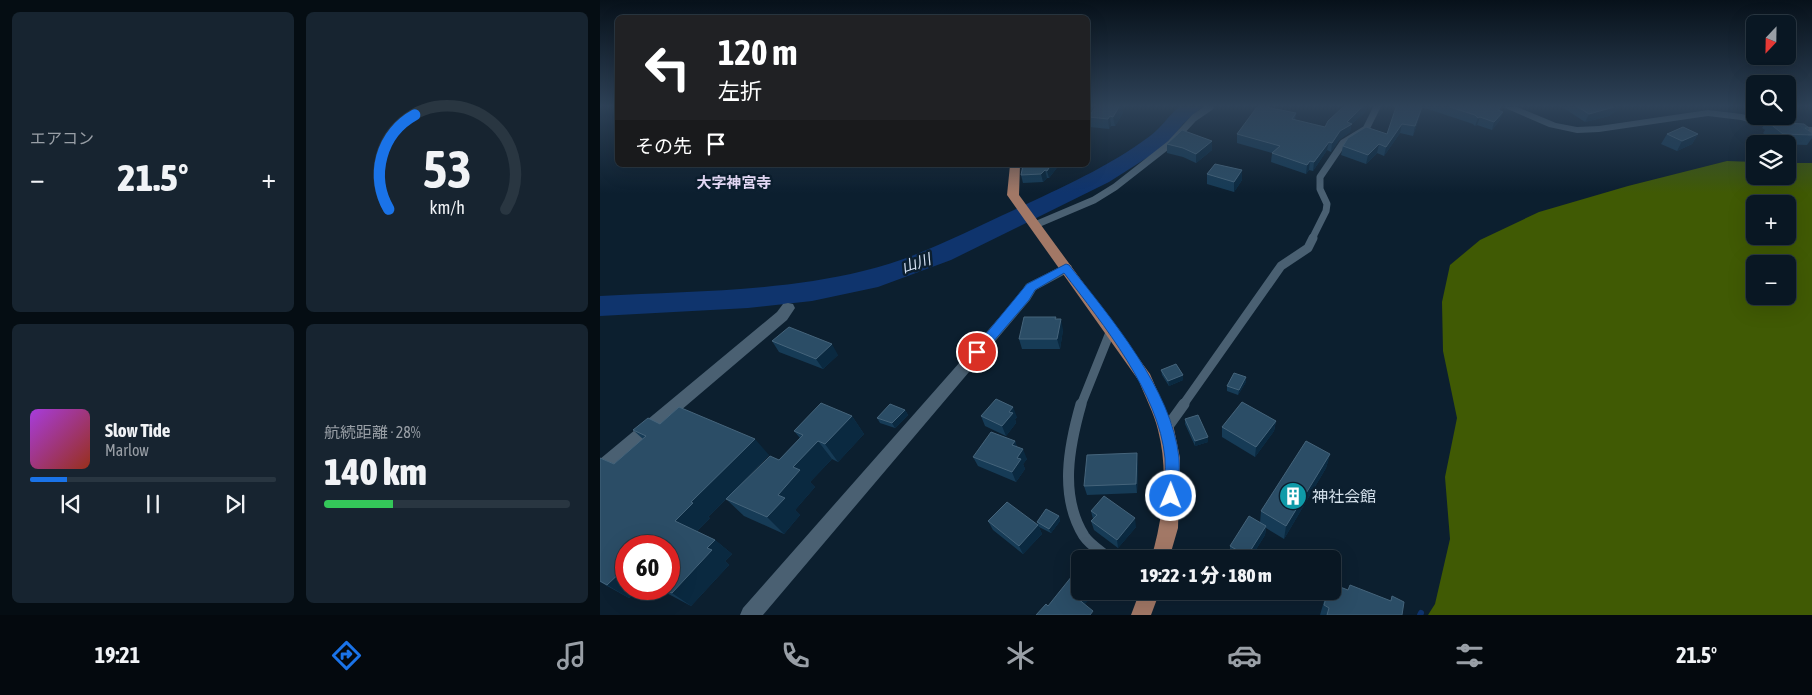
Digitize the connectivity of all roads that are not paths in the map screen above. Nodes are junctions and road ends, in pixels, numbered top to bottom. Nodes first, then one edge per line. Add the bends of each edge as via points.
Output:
1 (1178, 136) edge
2 (1355, 136) edge
3 (1015, 167) edge
4 (1034, 223) junction
5 (1066, 268) junction
6 (788, 308) dead end
7 (1111, 330) junction
8 (1166, 429) junction
9 (600, 469) edge
10 (1099, 550) edge
11 (1163, 550) edge
12 (1147, 600) edge
13 (750, 615) edge
14 (1141, 615) edge

1 - 4 lane via 1094,200
2 - 8 lane via 1343,143 1320,177 1326,211 1308,248 1281,266
3 - 4 main road via 1013,195
4 - 5 main road
5 - 7 main road
5 - 13 street via 1031,287
6 - 9 street
7 - 8 main road via 1145,378
7 - 10 lane via 1081,402 1068,481 1071,510 1084,537
8 - 11 main road via 1172,458 1171,496 1169,528
12 - 14 main road

